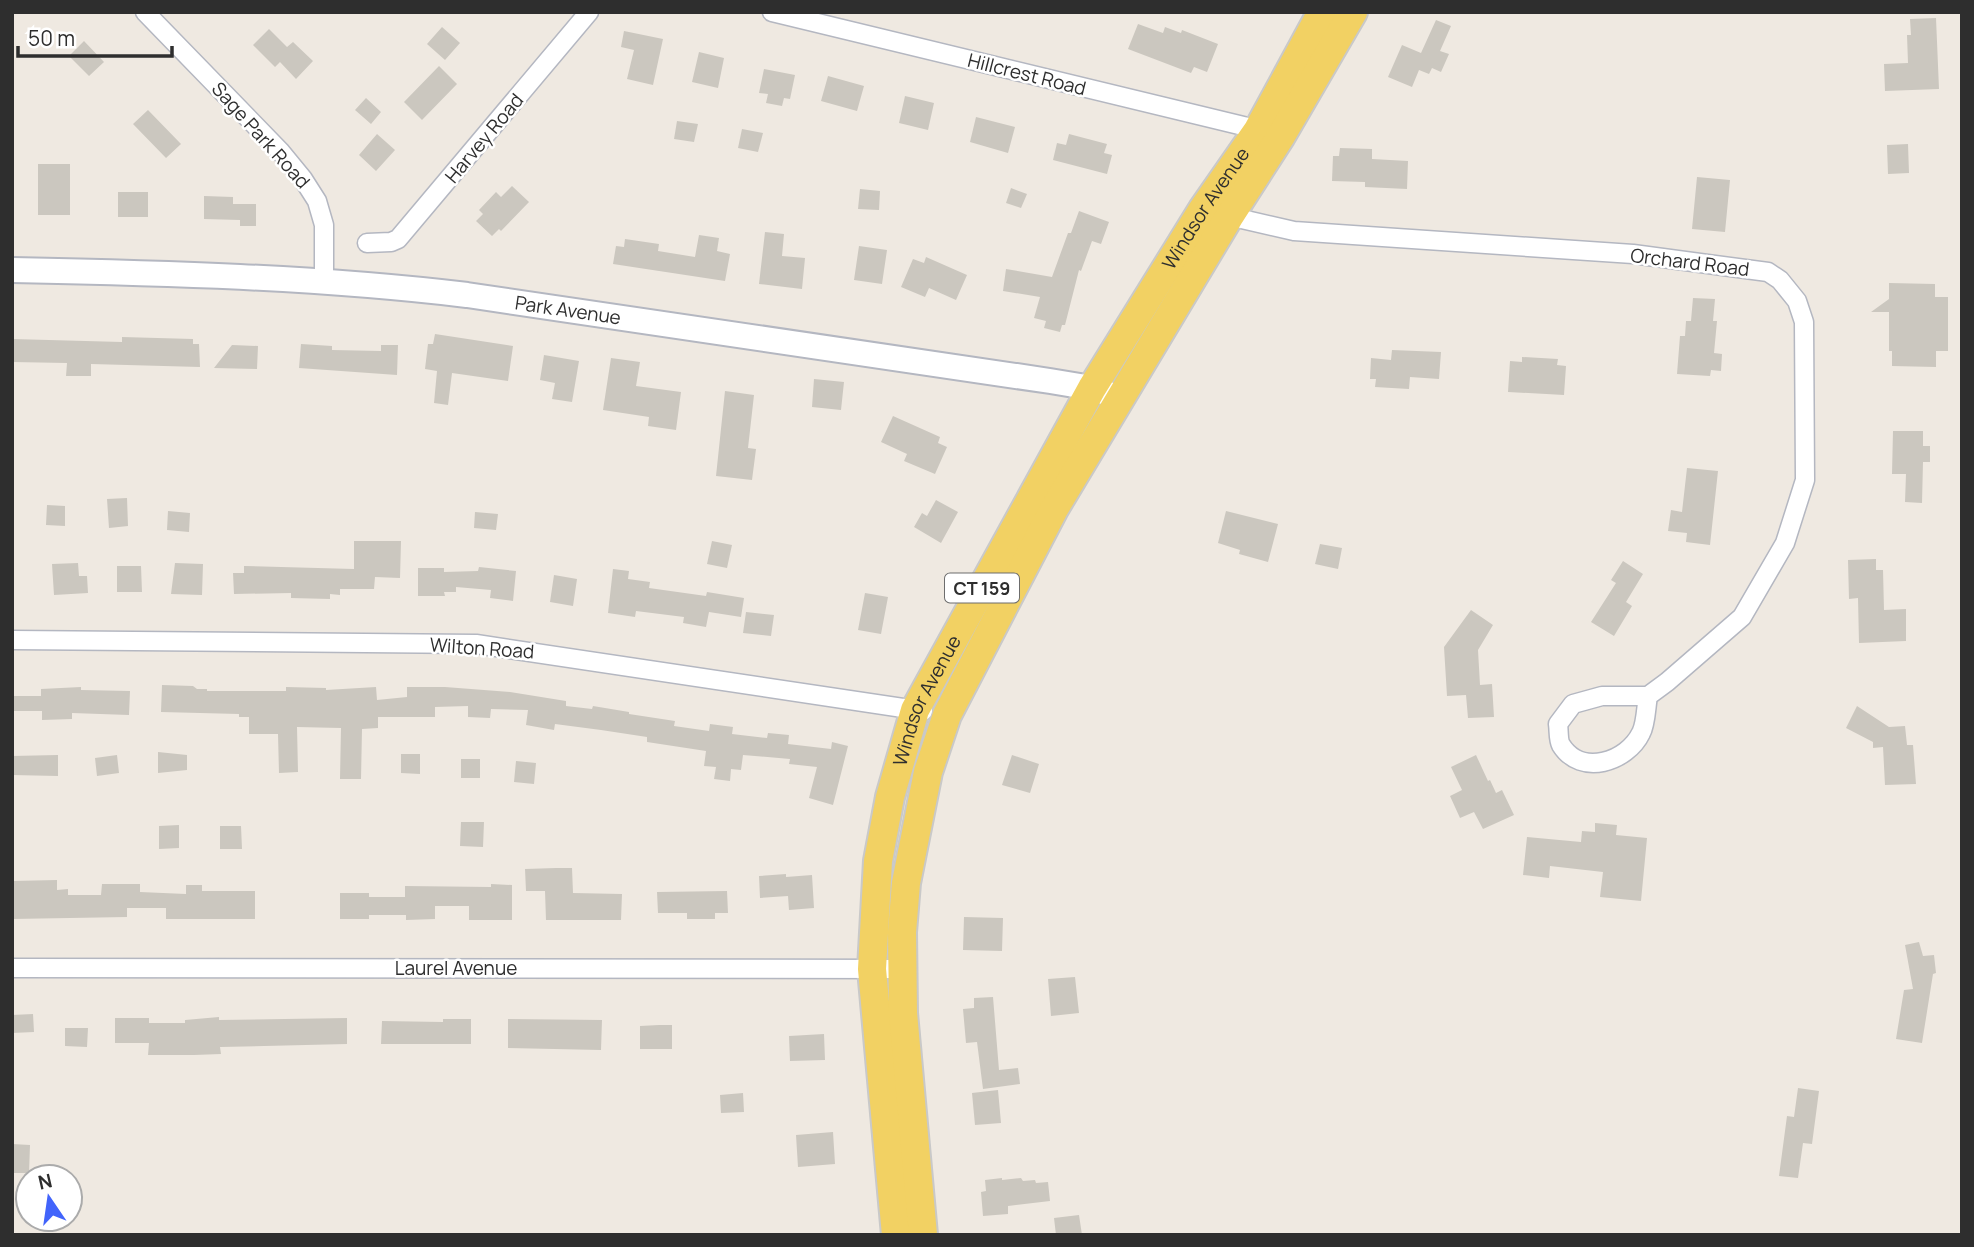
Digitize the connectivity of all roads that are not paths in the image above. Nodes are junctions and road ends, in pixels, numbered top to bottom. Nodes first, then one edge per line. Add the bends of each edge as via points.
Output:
1 (145, 12) edge
2 (589, 12) edge
3 (772, 12) edge
4 (1322, 12) edge
5 (1353, 12) edge
6 (1270, 133) junction
7 (1216, 213) junction
8 (367, 243) dead end
9 (12, 270) edge
10 (324, 282) junction
11 (1092, 388) junction
12 (1120, 398) junction
13 (12, 640) edge
14 (1648, 696) junction
15 (915, 710) junction
16 (947, 715) junction
17 (12, 968) edge
18 (872, 969) junction
19 (901, 969) junction
20 (896, 1235) edge
21 (923, 1235) edge

1 - 10 street, Sage Park Road via 303,179 317,201 324,225
2 - 8 street, Harvey Road via 398,239
3 - 6 street, Hillcrest Road
4 - 6 main road, Windsor Avenue / CT 159
5 - 6 main road, Windsor Avenue / CT 159
6 - 7 main road, Windsor Avenue / CT 159
7 - 11 main road, Windsor Avenue / CT 159
7 - 12 main road, Windsor Avenue / CT 159
7 - 14 street, Orchard Road via 1294,231 1633,254 1768,272 1780,280 1797,301 1804,322 1805,480 1797,509 1785,543 1742,617
9 - 10 main road, Park Avenue
10 - 11 main road, Park Avenue via 467,295
11 - 12 main road, Park Avenue
11 - 15 main road, Windsor Avenue / CT 159
12 - 16 main road, Windsor Avenue / CT 159 via 1047,522
13 - 15 street, Wilton Road via 476,644
14 - 14 street via 1602,696 1573,704 1558,724 1560,744 1577,761 1596,764 1625,753 1642,733
15 - 16 street, Wilton Road
15 - 18 main road, Windsor Avenue / CT 159 via 890,797 878,861
16 - 19 main road, Windsor Avenue / CT 159 via 928,772 906,883
17 - 18 street, Laurel Avenue
18 - 19 street, Laurel Avenue
18 - 20 main road, Windsor Avenue / CT 159
19 - 21 main road, Windsor Avenue / CT 159

